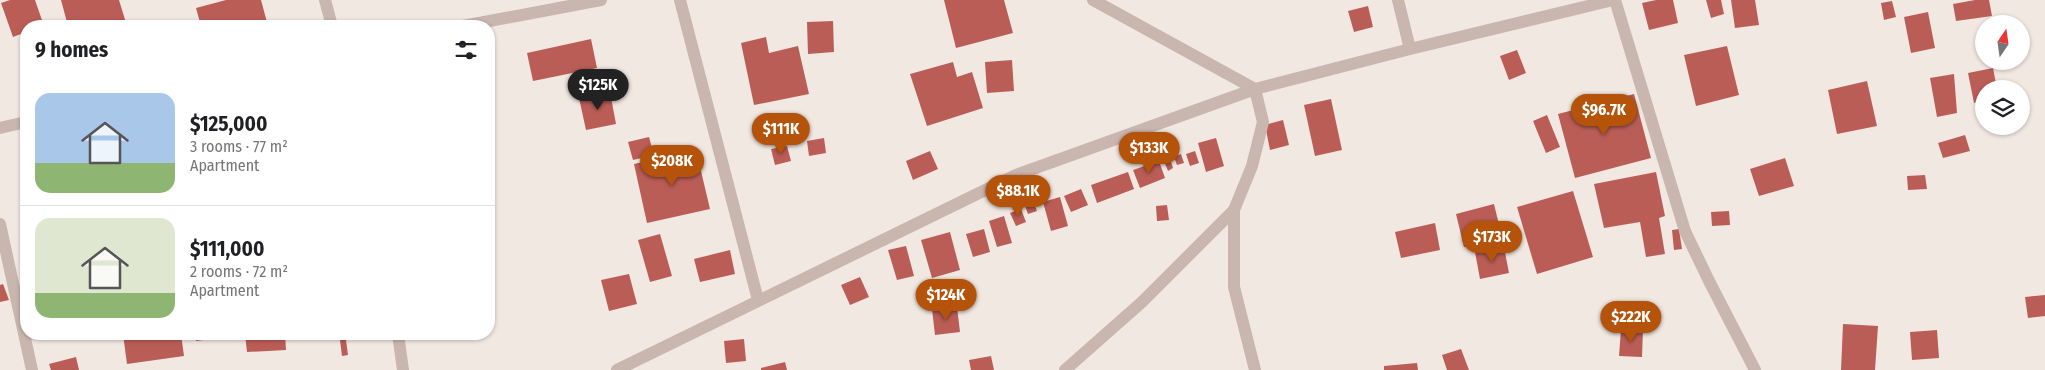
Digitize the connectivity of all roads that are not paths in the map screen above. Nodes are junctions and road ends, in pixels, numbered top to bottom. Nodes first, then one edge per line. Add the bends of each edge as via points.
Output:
1 (325, 0) edge
2 (601, 0) edge
3 (680, 0) edge
4 (1093, 0) edge
5 (1398, 0) edge
6 (1614, 0) edge
7 (330, 20) edge
8 (495, 20) edge
9 (1410, 49) junction
10 (1255, 89) junction
11 (20, 123) edge
12 (0, 128) edge
13 (1234, 210) junction
14 (0, 224) edge
15 (758, 300) junction
16 (20, 315) edge
17 (25, 340) edge
18 (399, 340) edge
19 (32, 370) edge
20 (403, 370) edge
21 (617, 370) edge
22 (1065, 370) edge
23 (1255, 370) edge
24 (1755, 370) edge

1 - 7 street
2 - 8 street
3 - 15 street
4 - 10 street
5 - 9 street
6 - 9 street
6 - 24 street via 1685,231
9 - 10 street
10 - 13 street via 1263,122 1252,166
10 - 15 street via 1016,175
11 - 12 street
13 - 22 street via 1142,302
13 - 23 street via 1234,287
14 - 16 street
15 - 21 street
17 - 19 street
18 - 20 street

